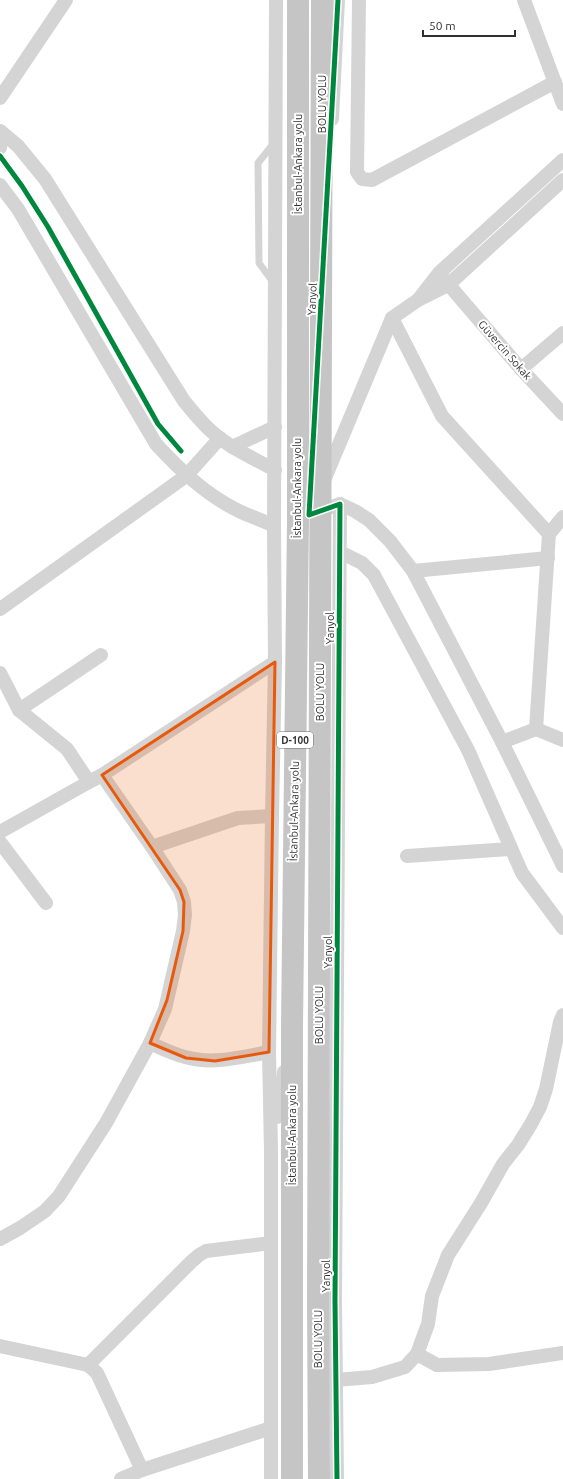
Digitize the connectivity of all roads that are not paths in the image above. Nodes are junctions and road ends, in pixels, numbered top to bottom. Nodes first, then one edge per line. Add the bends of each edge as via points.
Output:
1 (66, 0) edge
2 (276, 0) edge
3 (298, 0) edge
4 (322, 0) edge
5 (338, 0) edge
6 (359, 0) edge
7 (524, 0) edge
8 (555, 82) junction
9 (0, 98) edge
10 (563, 104) edge
11 (0, 131) edge
12 (0, 148) edge
13 (563, 160) edge
14 (563, 180) edge
15 (0, 185) edge
16 (439, 273) junction
17 (448, 285) junction
18 (418, 300) junction
19 (392, 318) junction
20 (563, 333) edge
21 (521, 369) junction
22 (563, 414) edge
23 (275, 427) junction
24 (220, 438) junction
25 (232, 447) junction
26 (275, 470) junction
27 (186, 476) junction
28 (340, 504) junction
29 (310, 515) junction
30 (563, 517) edge
31 (274, 526) junction
32 (549, 534) junction
33 (340, 552) junction
34 (548, 558) junction
35 (413, 571) junction
36 (0, 609) edge
37 (101, 655) dead end
38 (275, 662) junction
39 (0, 673) edge
40 (20, 710) junction
41 (536, 729) junction
42 (563, 740) edge
43 (502, 742) junction
44 (102, 775) junction
45 (89, 782) junction
46 (272, 816) junction
47 (0, 832) edge
48 (0, 842) edge
49 (152, 847) junction
50 (511, 849) junction
51 (407, 856) dead end
52 (563, 866) edge
53 (46, 903) dead end
54 (563, 928) edge
55 (563, 1015) edge
56 (292, 1026) junction
57 (150, 1043) junction
58 (269, 1052) junction
59 (271, 1151) junction
60 (0, 1239) edge
61 (271, 1243) junction
62 (327, 1301) junction
63 (0, 1346) edge
64 (563, 1353) edge
65 (418, 1354) junction
66 (88, 1365) junction
67 (336, 1380) junction
68 (271, 1428) junction
69 (142, 1470) junction
70 (121, 1479) edge
71 (271, 1479) edge
72 (292, 1479) edge
73 (319, 1479) edge
74 (337, 1479) edge

1 - 9 street
2 - 23 street
3 - 56 highway, İstanbul-Ankara yolu / D-100 via 298,520
4 - 62 highway, BOLU YOLU / D-100
5 - 29 street, Yanyol
6 - 8 street via 357,172 362,179 372,180
7 - 8 street
8 - 10 street
11 - 12 street
11 - 24 street via 18,146 45,179 184,401
13 - 16 street
14 - 17 street
15 - 27 street via 18,209 156,444
16 - 17 street, Güvercin Sokak
16 - 18 street
17 - 18 street
17 - 21 street, Güvercin Sokak
18 - 19 street
19 - 29 street
19 - 32 street via 442,416
20 - 21 street
21 - 22 street, Güvercin Sokak
23 - 25 street
23 - 26 street
24 - 25 street
24 - 27 street
25 - 26 street
26 - 31 street
27 - 31 street via 224,503
27 - 36 street
28 - 29 street
28 - 33 street, Yanyol
28 - 35 street via 370,520
30 - 32 street
31 - 38 street
32 - 34 street
33 - 50 street via 362,563 374,575 468,750
33 - 62 street, Yanyol
34 - 35 street
34 - 41 street
35 - 43 street
37 - 40 street
38 - 44 street
38 - 46 street
39 - 40 street
40 - 45 street via 67,749
41 - 42 street
41 - 43 street
43 - 52 street
44 - 45 street
44 - 49 street
45 - 47 street
46 - 49 street via 238,818
46 - 58 street
48 - 53 street
49 - 57 street via 180,890 185,915 168,1000
50 - 51 street
50 - 54 street via 522,873
55 - 65 street via 540,1107 518,1145 502,1164 448,1255 432,1296 428,1324
56 - 59 street
56 - 72 highway, İstanbul-Ankara yolu / D-100
57 - 58 street via 186,1058 215,1061
57 - 60 street via 106,1123 59,1196 45,1211
58 - 59 street
59 - 61 street
61 - 66 street via 206,1251 199,1255
61 - 68 street
62 - 67 street, Yanyol
62 - 73 highway, BOLU YOLU / D-100
63 - 66 street
64 - 65 street via 489,1364 437,1365
65 - 67 street via 405,1367 372,1377
66 - 69 street via 97,1373
67 - 74 street, Yanyol
68 - 69 street
68 - 71 street
69 - 70 street

